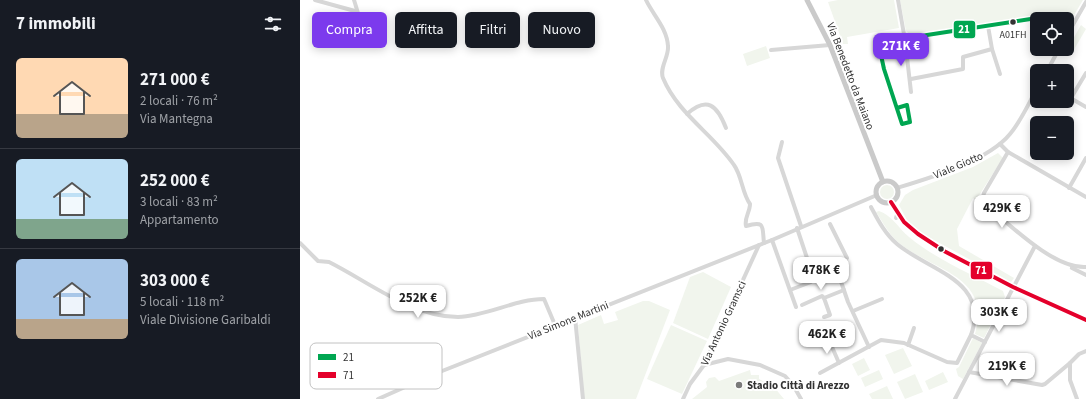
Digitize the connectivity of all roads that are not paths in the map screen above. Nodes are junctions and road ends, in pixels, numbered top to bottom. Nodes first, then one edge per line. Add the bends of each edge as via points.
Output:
1 (315, 0) edge
2 (354, 0) edge
3 (646, 0) edge
4 (807, 0) edge
5 (898, 0) edge
6 (1086, 2) edge
7 (356, 12) edge
8 (357, 12) edge
9 (1030, 19) edge
10 (1026, 20) junction
11 (1030, 20) edge
12 (1074, 21) edge
13 (988, 26) junction
14 (905, 40) junction
15 (830, 45) junction
16 (992, 49) junction
17 (771, 50) dead end
18 (1086, 73) edge
19 (1000, 74) dead end
20 (911, 79) junction
21 (1074, 90) edge
22 (911, 92) dead end
23 (1030, 100) edge
24 (1074, 100) edge
25 (1086, 107) edge
26 (897, 108) junction
27 (687, 114) junction
28 (726, 128) dead end
29 (782, 142) dead end
30 (1000, 144) junction
31 (1008, 152) junction
32 (1086, 158) edge
33 (883, 182) junction
34 (897, 188) junction
35 (1069, 188) junction
36 (877, 196) junction
37 (1086, 197) edge
38 (891, 202) junction
39 (870, 206) dead end
40 (898, 212) junction
41 (896, 218) dead end
42 (830, 224) dead end
43 (799, 227) junction
44 (772, 240) junction
45 (300, 242) edge
46 (762, 244) junction
47 (1035, 246) junction
48 (1064, 263) junction
49 (1086, 267) edge
50 (1086, 275) edge
51 (813, 276) dead end
52 (811, 282) dead end
53 (1013, 287) junction
54 (790, 290) junction
55 (844, 290) junction
56 (824, 298) junction
57 (882, 299) dead end
58 (802, 305) dead end
59 (796, 307) dead end
60 (853, 311) junction
61 (575, 317) junction
62 (824, 317) dead end
63 (1086, 320) edge
64 (555, 325) junction
65 (914, 328) dead end
66 (971, 335) junction
67 (829, 340) dead end
68 (985, 342) junction
69 (908, 345) junction
70 (870, 346) junction
71 (1086, 351) edge
72 (839, 363) junction
73 (1070, 363) junction
74 (704, 365) junction
75 (442, 371) edge
76 (969, 372) junction
77 (820, 373) dead end
78 (400, 389) edge
79 (378, 399) edge
80 (583, 399) edge
81 (683, 399) edge
82 (801, 399) edge
83 (955, 399) edge
84 (1077, 399) edge

1 - 7 street
2 - 8 street
3 - 27 street via 667,41 663,78
4 - 15 main road, Via Benedetto da Maiano
5 - 14 street
6 - 12 street
9 - 10 street
10 - 11 street
10 - 13 street
13 - 14 street
13 - 16 street
14 - 20 street
14 - 26 street via 879,46
15 - 17 street
15 - 33 main road, Via Benedetto da Maiano
16 - 19 street
16 - 20 street via 963,57 963,69
18 - 21 street
20 - 22 street
23 - 30 street, Viale Giotto via 1011,133
24 - 25 street
26 - 26 street via 902,124 910,122 907,105
27 - 28 street via 702,103 708,104 720,116
27 - 46 street via 736,167 750,204 746,226 757,222 761,224 764,228
29 - 43 street via 778,158
30 - 31 street
30 - 34 street, Viale Giotto via 974,160
31 - 35 street
31 - 47 street via 984,193 984,201
32 - 35 street
33 - 34 main road via 892,182
33 - 36 main road via 878,186
34 - 38 main road via 896,198
35 - 37 street
36 - 38 main road via 881,201
36 - 43 street
38 - 40 main road
39 - 66 street via 886,232 897,244 964,286 971,298 976,318
40 - 41 street
40 - 53 main road via 904,222 918,234 944,251
42 - 55 street via 847,258 837,270
43 - 44 street
43 - 51 street
44 - 46 street
44 - 54 street
45 - 64 street via 318,261 330,262 419,311 458,317 544,299
46 - 61 street, Via Simone Martini
46 - 74 street, Via Antonio Gramsci
47 - 48 street
47 - 53 street
48 - 49 street via 1078,268
48 - 50 street
52 - 54 street
53 - 63 main road
53 - 68 street
54 - 59 street
55 - 56 street
55 - 60 street
56 - 58 street via 822,296
56 - 62 street via 830,315
57 - 60 street
60 - 70 street
61 - 64 street, Via Simone Martini
61 - 80 street
64 - 75 street, Via Simone Martini
65 - 69 street
66 - 68 street
66 - 69 street via 957,363 953,364
67 - 72 street
68 - 76 street
69 - 70 street via 881,340
70 - 72 street
71 - 73 street
72 - 77 street
73 - 76 street via 1045,384
73 - 84 street via 1070,380
74 - 81 street, Via Antonio Gramsci
74 - 82 street via 728,359 760,364 785,376
76 - 83 street
78 - 79 street, Via Simone Martini

